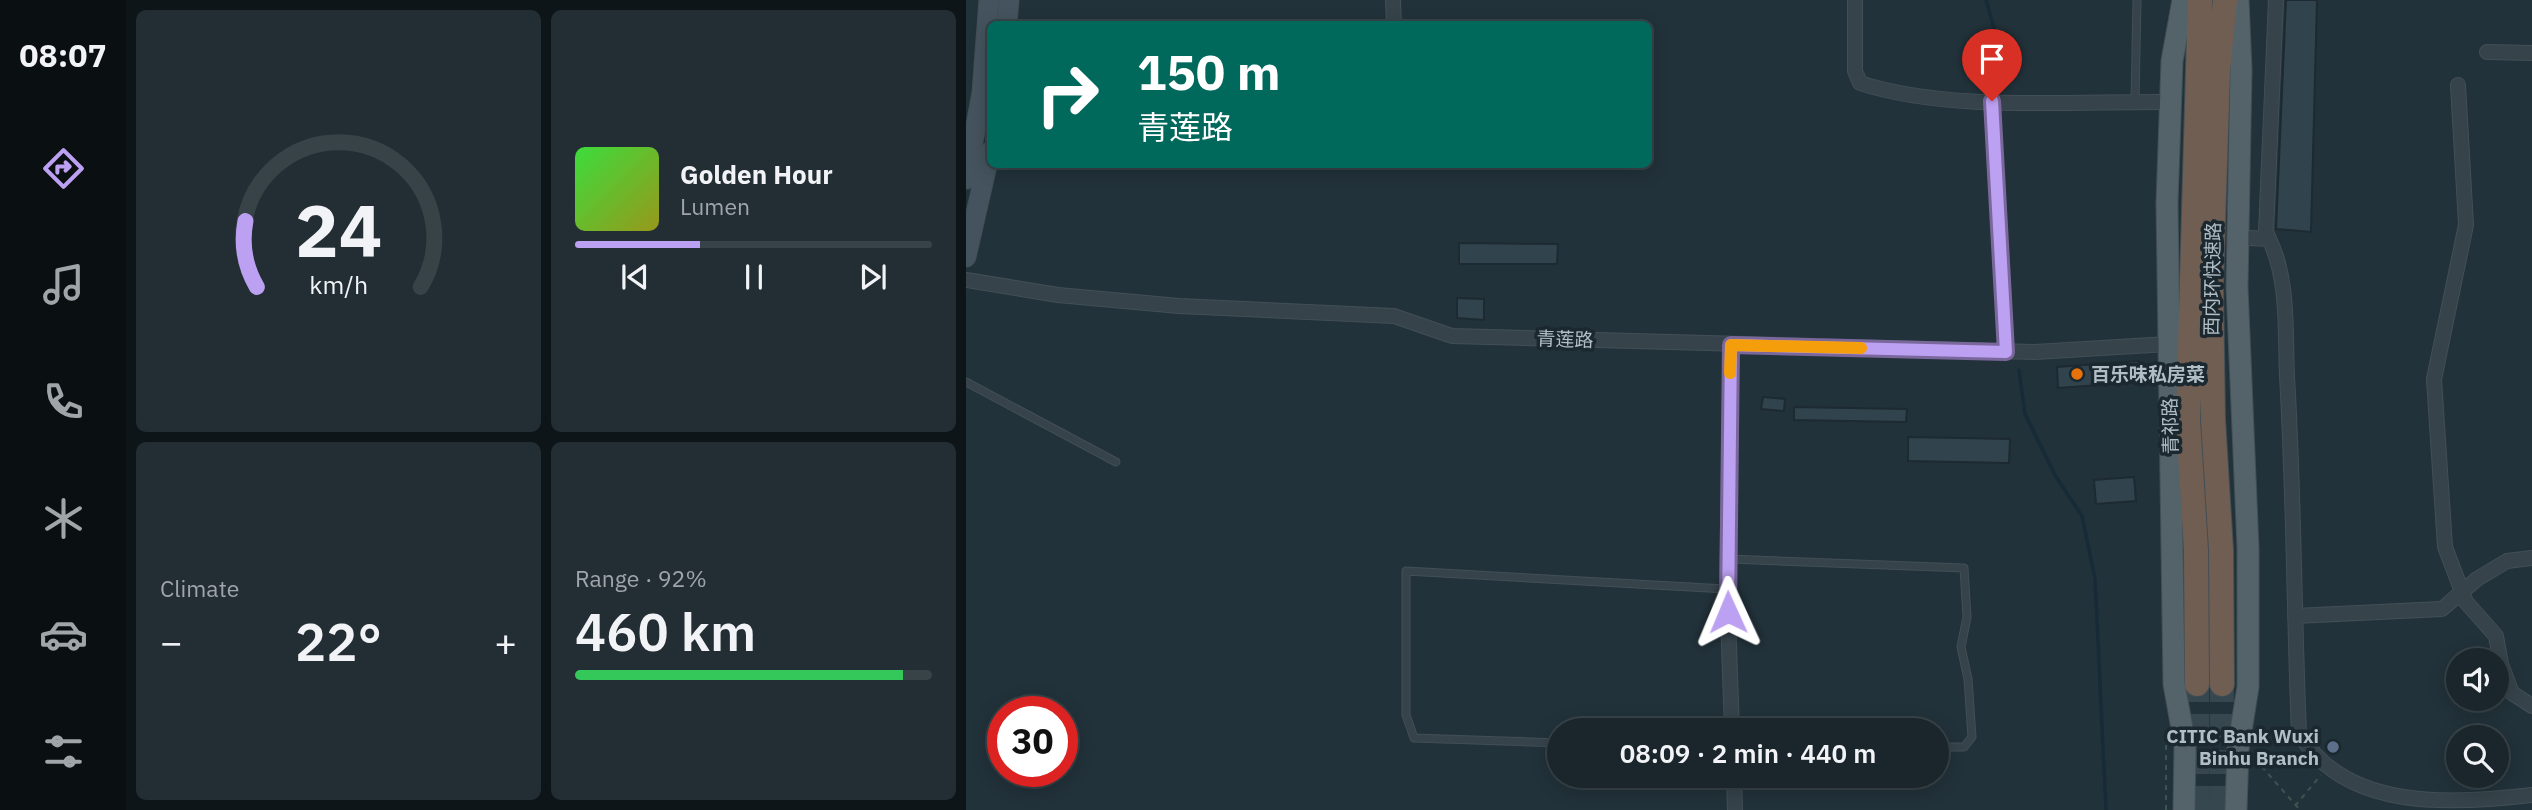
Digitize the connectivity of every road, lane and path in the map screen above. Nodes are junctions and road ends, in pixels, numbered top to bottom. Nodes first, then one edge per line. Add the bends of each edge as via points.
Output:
1 (989, 0) edge
2 (1010, 0) edge
3 (1393, 0) edge
4 (1855, 0) edge
5 (2137, 0) edge
6 (2183, 0) edge
7 (2200, 0) edge
8 (2225, 0) edge
9 (2238, 0) edge
10 (2276, 0) edge
11 (989, 21) edge
12 (1007, 21) edge
13 (1394, 21) edge
14 (2487, 52) dead end
15 (2532, 53) edge
16 (987, 62) edge
17 (2458, 85) dead end
18 (1992, 101) junction
19 (2135, 102) junction
20 (2169, 102) junction
21 (987, 165) edge
22 (966, 179) edge
23 (2249, 238) dead end
24 (2269, 239) junction
25 (966, 257) edge
26 (966, 280) edge
27 (2168, 344) junction
28 (1731, 345) junction
29 (2006, 352) junction
30 (966, 382) edge
31 (1116, 462) dead end
32 (2532, 558) edge
33 (1728, 559) junction
34 (1727, 589) junction
35 (2462, 592) junction
36 (2295, 616) junction
37 (2532, 706) edge
38 (1732, 718) edge
39 (1547, 743) edge
40 (1949, 747) edge
41 (2252, 755) dead end
42 (2326, 769) junction
43 (2532, 783) edge
44 (1734, 788) edge
45 (2532, 795) edge
46 (2295, 806) junction
47 (1735, 810) edge
48 (2184, 810) edge
49 (2236, 810) edge
50 (2300, 810) edge

1 - 11 street
2 - 12 street
3 - 13 street
4 - 18 street via 1855,71 1860,83 1892,94
5 - 19 lane
6 - 20 main road, 青祁路
7 - 8 highway, 西内环快速路 via 2188,420 2209,684 2221,550 2211,287 2218,69
9 - 49 main road via 2237,287 2248,548 2248,687 2238,749
10 - 24 street
14 - 15 street
16 - 22 street
17 - 35 street via 2466,225 2434,379 2445,547
18 - 19 street
18 - 29 street
19 - 20 street
20 - 27 main road, 青祁路
21 - 25 street
23 - 24 street
24 - 36 street via 2283,288
26 - 28 street, 青莲路 via 1058,295 1179,306 1394,316 1452,336
27 - 29 street, 青莲路
27 - 48 main road, 青祁路 via 2174,684 2185,745
28 - 29 street, 青莲路
28 - 33 street
30 - 31 lane
32 - 35 street via 2507,561
33 - 34 street
33 - 40 lane via 1964,568 1967,618 1961,646 1972,737 1964,747
34 - 38 street
34 - 39 lane via 1406,571 1406,715 1414,738
35 - 36 street via 2442,609
35 - 37 street via 2496,636 2512,694
36 - 42 street via 2299,733 2309,754
41 - 46 path
42 - 45 street via 2342,783 2382,800 2424,805
42 - 46 path
43 - 45 street
44 - 47 street
46 - 50 path

